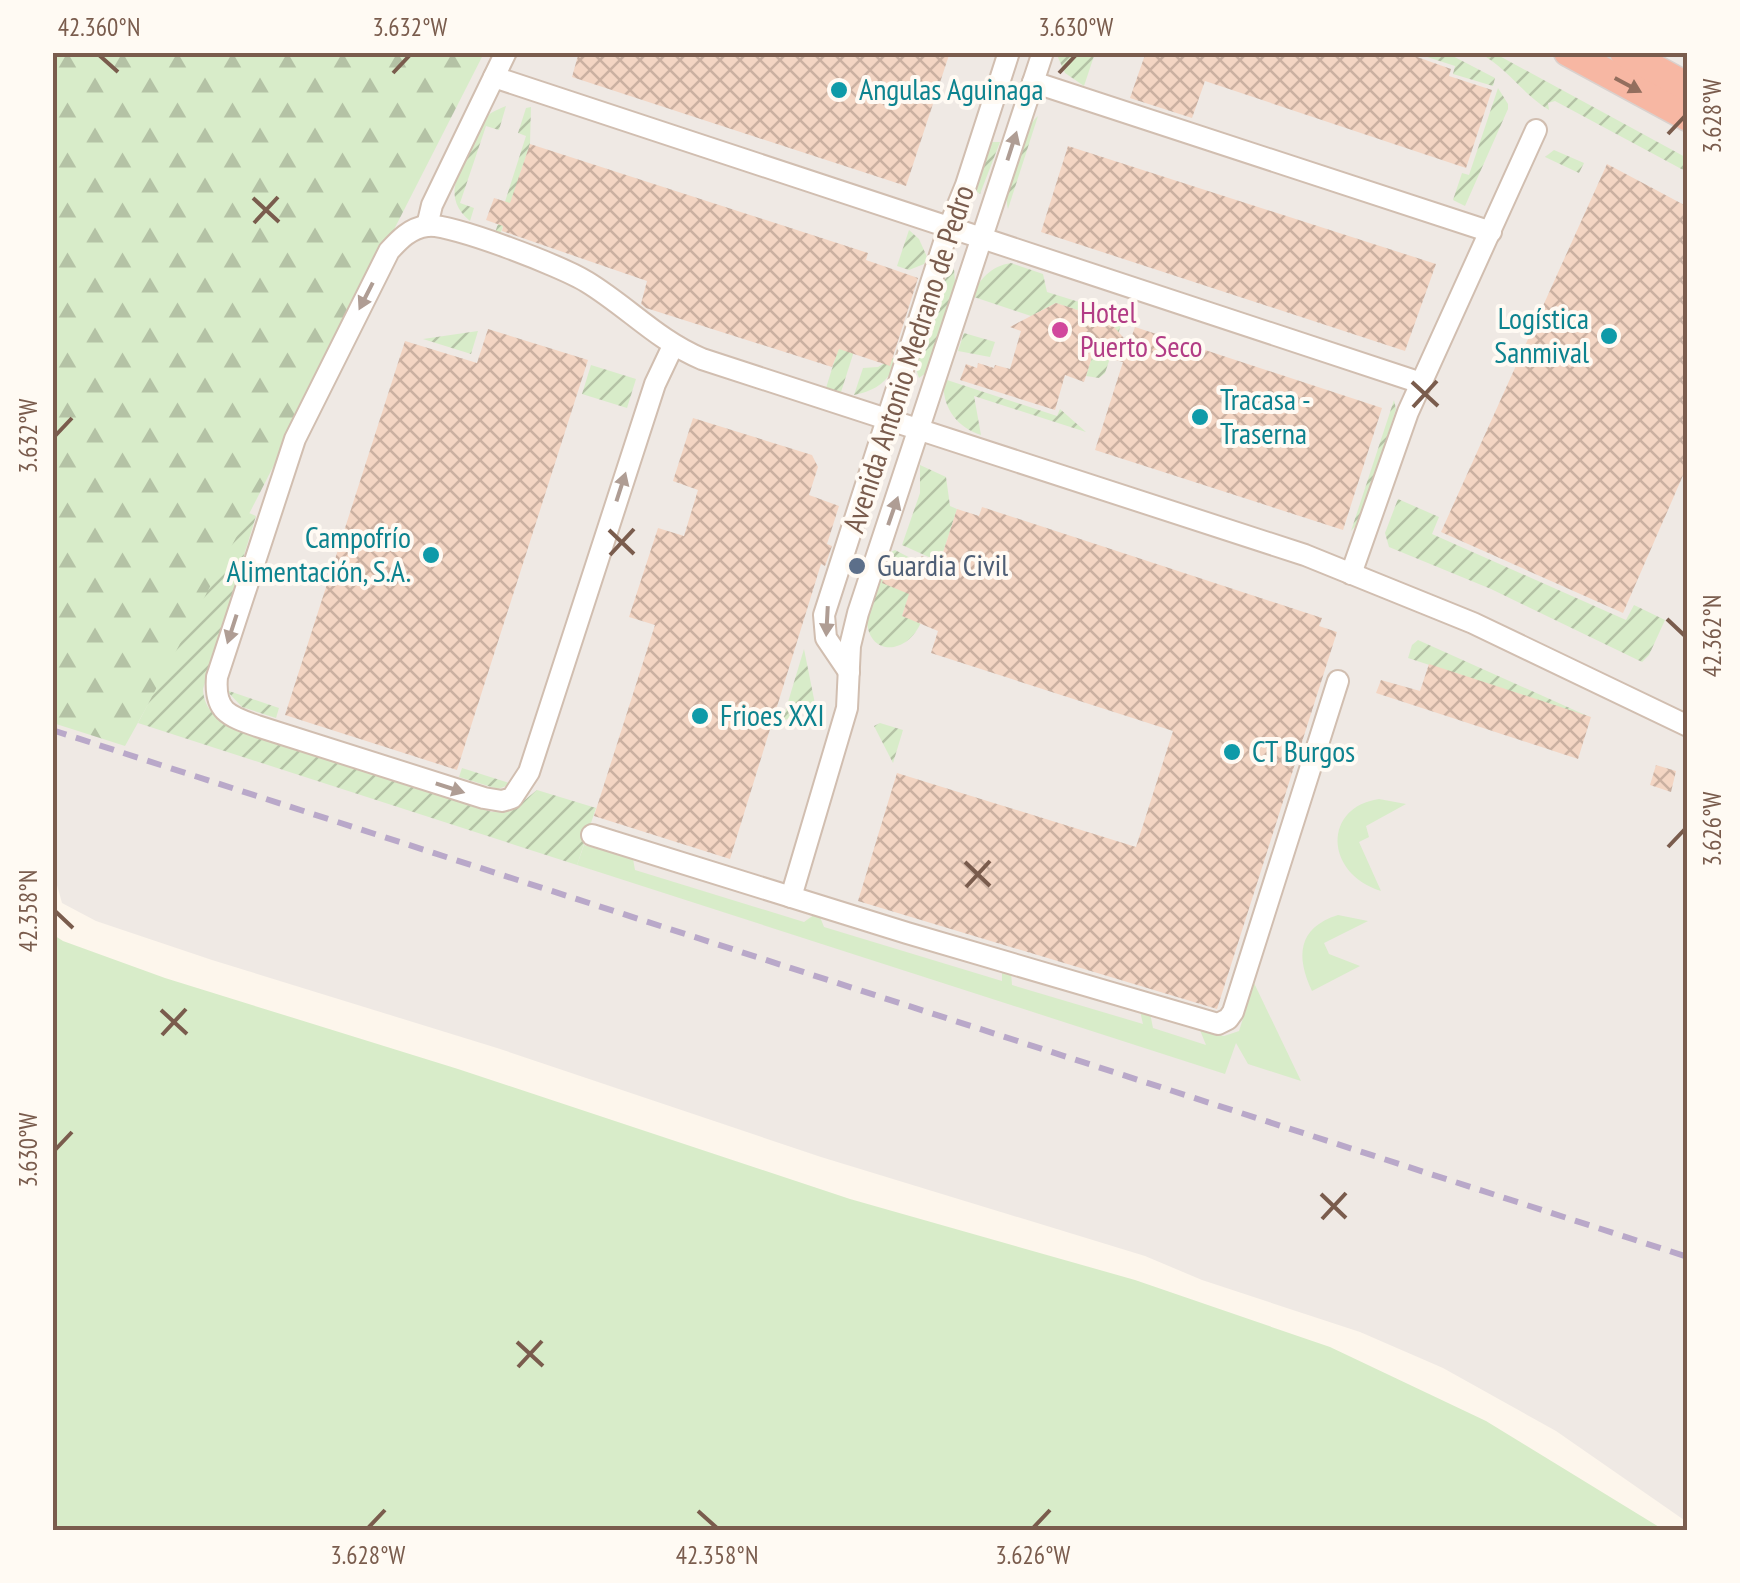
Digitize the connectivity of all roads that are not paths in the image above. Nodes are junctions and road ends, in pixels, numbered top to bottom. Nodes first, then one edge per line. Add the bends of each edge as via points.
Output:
1 (506, 52) edge
2 (1009, 52) edge
3 (1042, 52) edge
4 (1568, 52) edge
5 (1624, 52) edge
6 (494, 77) junction
7 (1033, 82) junction
8 (1688, 87) edge
9 (1688, 117) edge
10 (1536, 130) dead end
11 (427, 226) junction
12 (948, 227) junction
13 (1490, 232) junction
14 (981, 238) junction
15 (672, 346) junction
16 (1420, 383) junction
17 (886, 420) junction
18 (920, 431) junction
19 (1352, 574) junction
20 (848, 672) junction
21 (1338, 680) dead end
22 (1688, 726) edge
23 (592, 835) dead end
24 (791, 897) junction

1 - 6 street
2 - 12 street, Avenida Antonio Medrano de Pedro
3 - 7 street, Avenida Antonio Medrano de Pedro
4 -> 9 highway
5 - 8 highway
6 - 11 street
6 - 12 street
7 - 13 street
14 -> 7 street, Avenida Antonio Medrano de Pedro
10 - 13 street
11 - 15 street via 583,279
11 -> 15 street via 389,251 295,439 217,677 218,704 242,721 484,798 512,798 529,772
12 - 14 street
12 - 17 street, Avenida Antonio Medrano de Pedro
13 - 16 street
14 - 16 street
14 - 18 street, Avenida Antonio Medrano de Pedro
15 - 17 street
16 - 19 street
17 - 18 street
17 -> 20 street, Avenida Antonio Medrano de Pedro via 824,616 826,638
18 - 19 street
20 -> 18 street, Avenida Antonio Medrano de Pedro via 858,613
19 - 22 street via 1524,646
20 - 24 street via 846,708
21 - 24 street via 1233,1012 1222,1022
23 - 24 street

